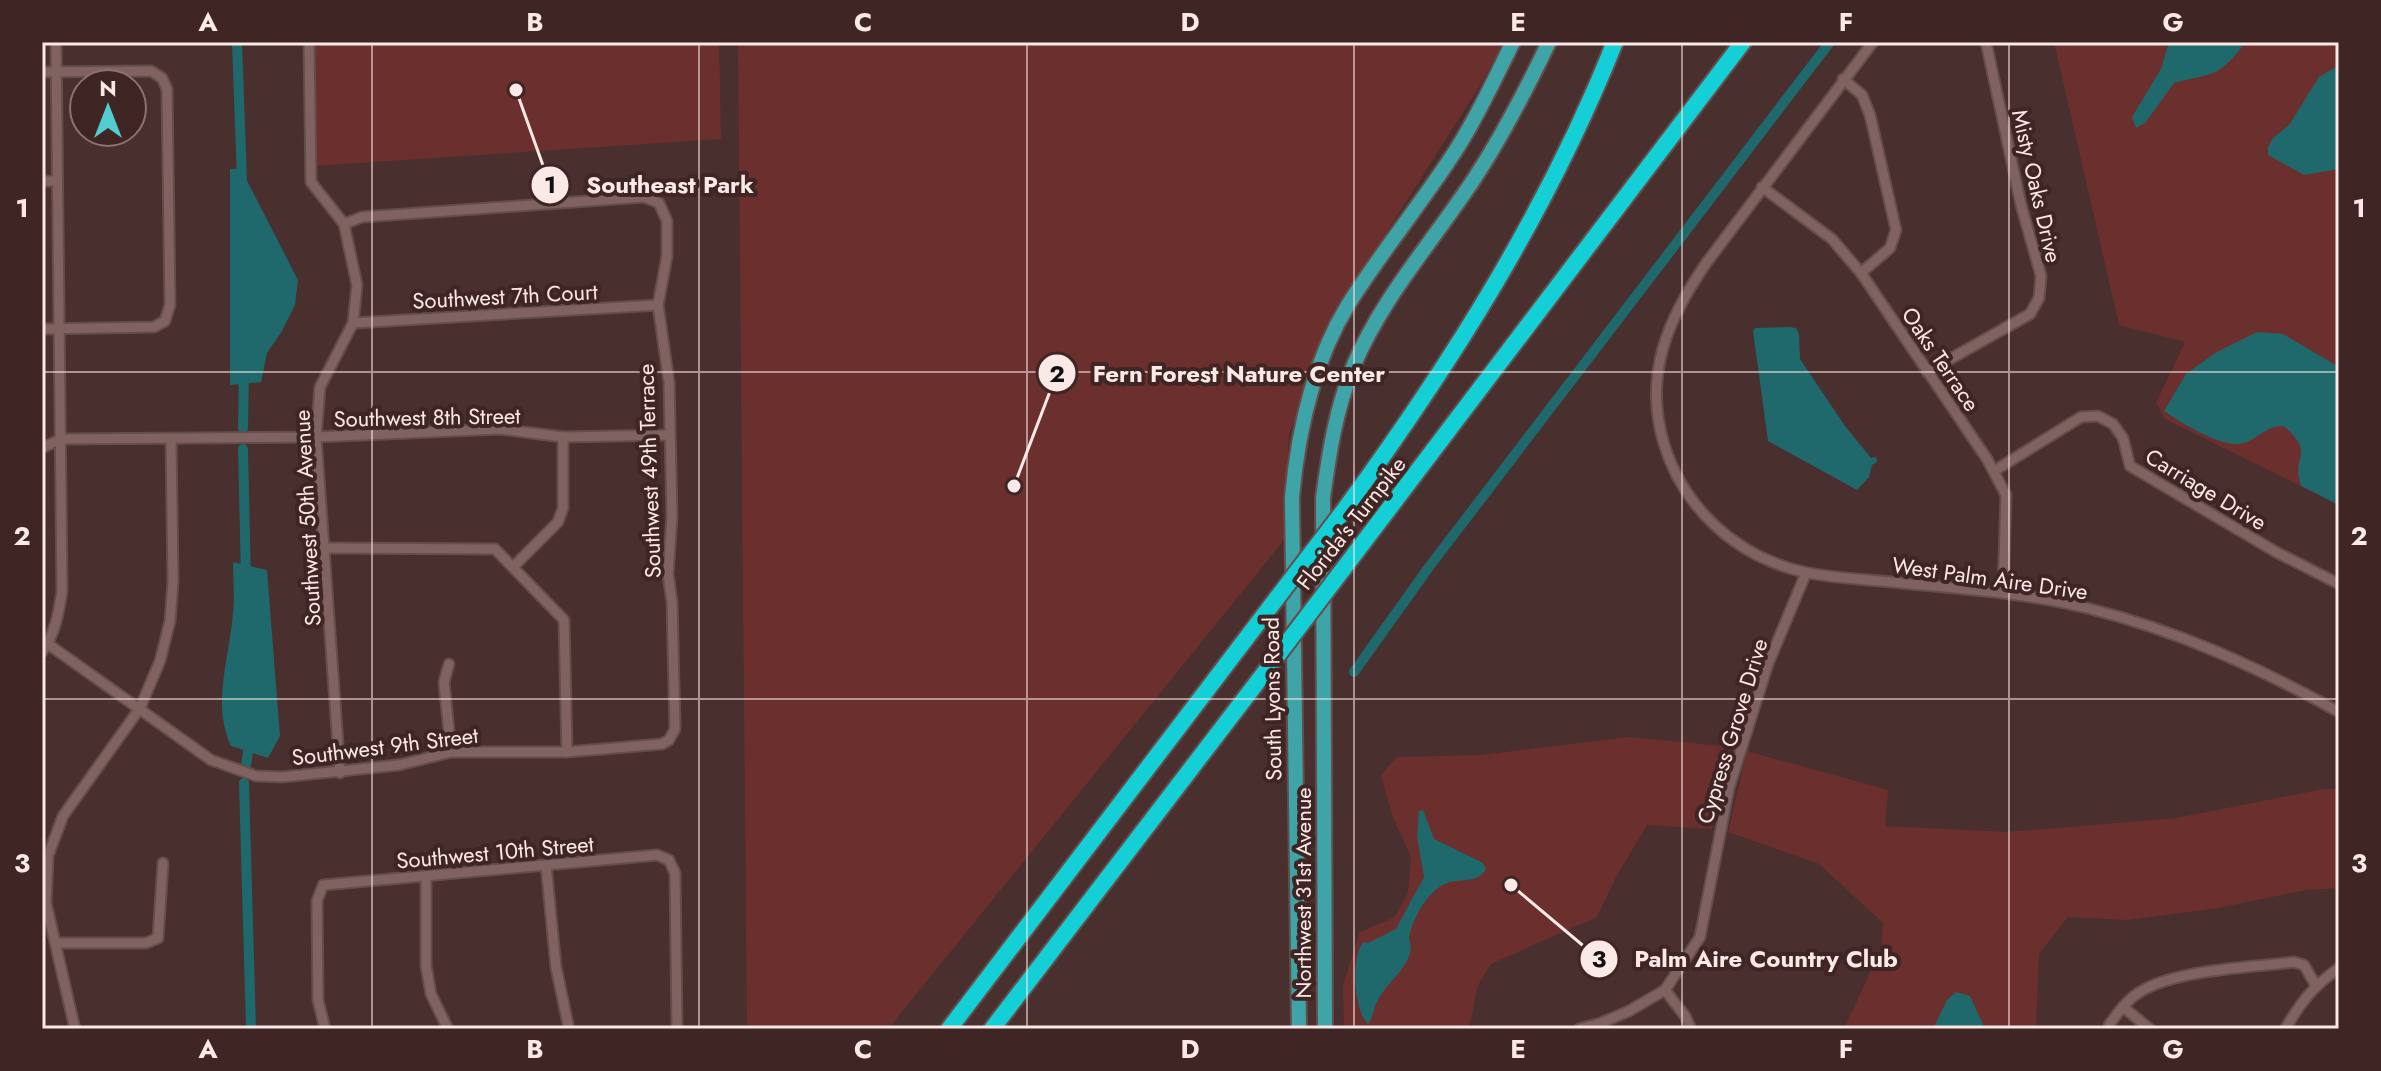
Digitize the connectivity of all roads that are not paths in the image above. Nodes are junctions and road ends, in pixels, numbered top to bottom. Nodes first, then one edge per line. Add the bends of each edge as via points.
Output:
1 (56, 42) edge
2 (309, 42) edge
3 (1513, 42) edge
4 (1549, 42) edge
5 (1615, 42) edge
6 (1743, 42) edge
7 (1873, 42) edge
8 (1986, 42) edge
9 (42, 72) edge
10 (57, 72) junction
11 (1843, 79) junction
12 (42, 181) edge
13 (57, 181) junction
14 (1762, 187) junction
15 (344, 224) junction
16 (1861, 273) junction
17 (658, 305) junction
18 (353, 323) junction
19 (60, 328) junction
20 (42, 329) edge
21 (1927, 372) junction
22 (670, 435) junction
23 (316, 437) junction
24 (563, 437) junction
25 (171, 438) junction
26 (61, 439) junction
27 (42, 448) edge
28 (1994, 471) junction
29 (326, 548) junction
30 (514, 566) junction
31 (1806, 573) junction
32 (2339, 584) edge
33 (2003, 593) junction
34 (45, 648) edge
35 (449, 664) dead end
36 (140, 708) junction
37 (2339, 712) edge
38 (669, 740) joint
39 (451, 752) junction
40 (567, 752) junction
41 (340, 773) junction
42 (163, 863) dead end
43 (546, 865) junction
44 (426, 876) junction
45 (56, 943) junction
46 (2339, 968) edge
47 (2315, 984) junction
48 (1665, 990) junction
49 (2123, 1007) junction
50 (75, 1029) edge
51 (325, 1029) edge
52 (448, 1029) edge
53 (569, 1029) edge
54 (677, 1029) edge
55 (949, 1029) edge
56 (992, 1029) edge
57 (1299, 1029) edge
58 (1325, 1029) edge
59 (1579, 1029) edge
60 (1691, 1029) edge
61 (2109, 1029) edge
62 (2150, 1029) edge
63 (2285, 1029) edge

1 - 10 street
2 - 15 street, Southwest 50th Avenue via 311,182
3 - 57 main road, South Lyons Road via 1456,150 1346,308 1311,391 1295,456
4 - 58 main road, Northwest 31st Avenue via 1476,176 1384,309 1353,366 1331,438 1323,498
5 - 55 highway, Florida's Turnpike, bridge via 1559,172 1418,408
6 - 56 highway, Florida's Turnpike, bridge
7 - 11 street
8 - 21 street, Misty Oaks Drive via 2041,276 2039,298 2030,314
9 - 10 street
10 - 13 street
10 - 19 street via 151,71 162,78 167,89 170,305 165,321 154,327
11 - 14 street
11 - 16 street via 1862,95 1870,115 1896,230 1890,248
12 - 13 street
13 - 19 street
14 - 16 street, Oaks Terrace via 1832,239
14 - 31 street, West Palm Aire Drive via 1682,298 1667,331 1656,400 1672,470 1694,504 1741,547
15 - 17 street, Southwest 49th Terrace via 362,217 644,197 659,203 667,221
15 - 18 street, Southwest 50th Avenue via 357,285
16 - 21 street, Oaks Terrace
17 - 18 street, Southwest 7th Court
17 - 22 street, Southwest 49th Terrace
18 - 23 street, Southwest 50th Avenue via 320,387
19 - 20 street
19 - 26 street
21 - 28 street, Oaks Terrace
22 - 24 street, Southwest 8th Street
22 - 38 street, Southwest 49th Terrace via 668,574 675,729
23 - 24 street, Southwest 8th Street via 500,429
23 - 25 street, Southwest 8th Street
23 - 29 street, Southwest 50th Avenue
24 - 30 street via 563,508 558,522
25 - 26 street, Southwest 8th Street
25 - 36 street via 170,621
26 - 27 street, Southwest 8th Street
26 - 34 street via 62,591
28 - 32 street, Carriage Drive via 2081,417 2098,416 2123,438 2130,466
28 - 33 street, Oaks Terrace via 2006,495
29 - 30 street via 495,549
29 - 41 street, Southwest 50th Avenue
30 - 40 street via 564,620
31 - 33 street, West Palm Aire Drive
31 - 48 street, Cypress Grove Drive via 1768,664 1729,788 1700,937
33 - 37 street, West Palm Aire Drive via 2086,608 2170,632 2267,672
34 - 36 street, Southwest 9th Street
35 - 39 street via 444,682
36 - 41 street, Southwest 9th Street via 211,760 256,776
36 - 45 street via 63,816 48,856 46,903
38 - 40 street, Southwest 9th Street
39 - 40 street, Southwest 9th Street
39 - 41 street, Southwest 9th Street
42 - 45 street via 158,938 146,943
43 - 44 street, Southwest 10th Street
43 - 53 street via 556,967
43 - 54 street, Southwest 10th Street via 657,855 669,860 675,873
44 - 51 street, Southwest 10th Street via 323,885 317,901 318,1000
44 - 52 street via 426,966 431,994
45 - 50 street
46 - 47 street
47 - 49 street via 2304,965 2294,962 2185,976 2148,987
47 - 63 street
48 - 59 street, Cypress Grove Drive
48 - 60 street
49 - 61 street
49 - 62 street

